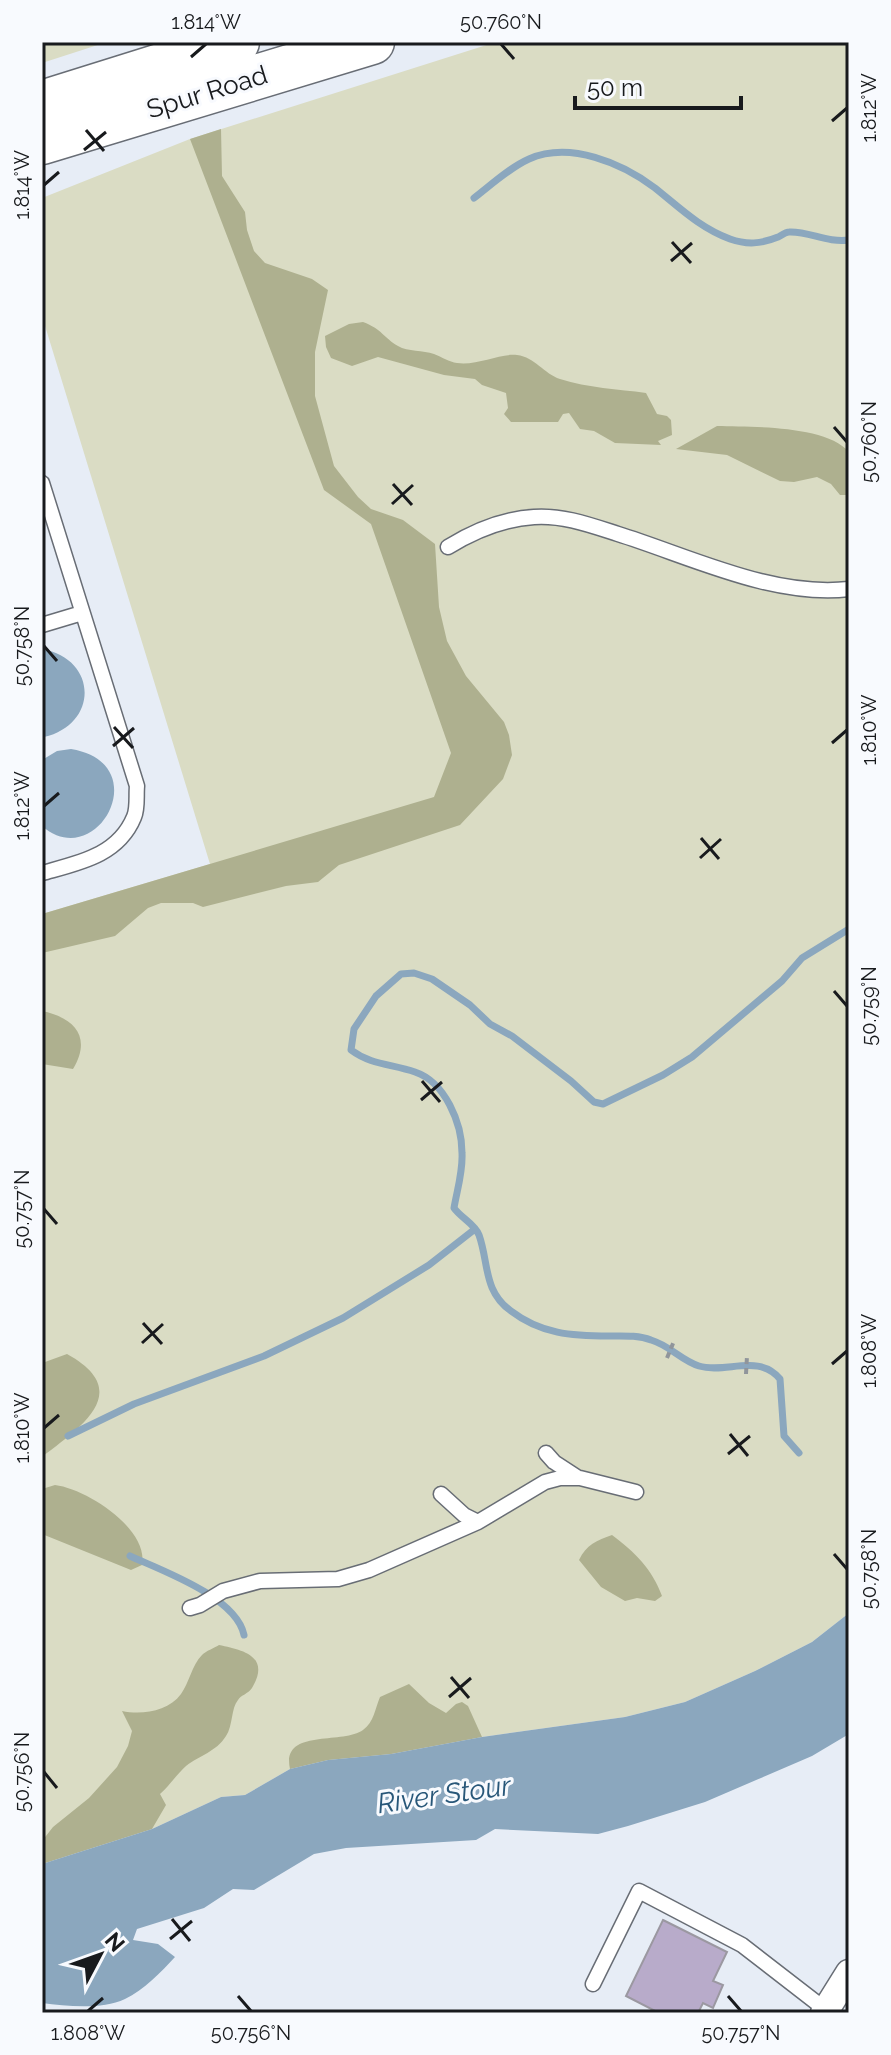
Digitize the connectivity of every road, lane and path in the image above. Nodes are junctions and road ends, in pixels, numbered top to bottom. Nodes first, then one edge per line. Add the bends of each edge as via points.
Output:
1 (237, 42) edge
2 (372, 42) edge
3 (42, 103) edge
4 (42, 142) edge
5 (42, 483) edge
6 (448, 547) dead end
7 (849, 589) edge
8 (82, 613) junction
9 (42, 625) edge
10 (42, 873) edge
11 (674, 1341) dead end
12 (747, 1356) dead end
13 (667, 1358) dead end
14 (746, 1374) dead end
15 (546, 1453) dead end
16 (580, 1478) junction
17 (636, 1492) dead end
18 (441, 1494) dead end
19 (478, 1522) junction
20 (195, 1606) dead end
21 (849, 1973) edge
22 (593, 1984) dead end
23 (825, 2012) edge

1 - 3 highway, Spur Road
2 - 4 highway, Spur Road
5 - 8 lane
6 - 7 lane via 484,528 557,517 789,587
8 - 9 lane
8 - 10 lane via 137,786 135,815 107,852
11 - 13 path
12 - 14 path
15 - 16 lane
16 - 17 lane
16 - 19 lane via 545,1482
18 - 19 lane
19 - 20 lane via 369,1570 338,1579 260,1581
21 - 23 street
22 - 23 lane via 639,1891 742,1945

